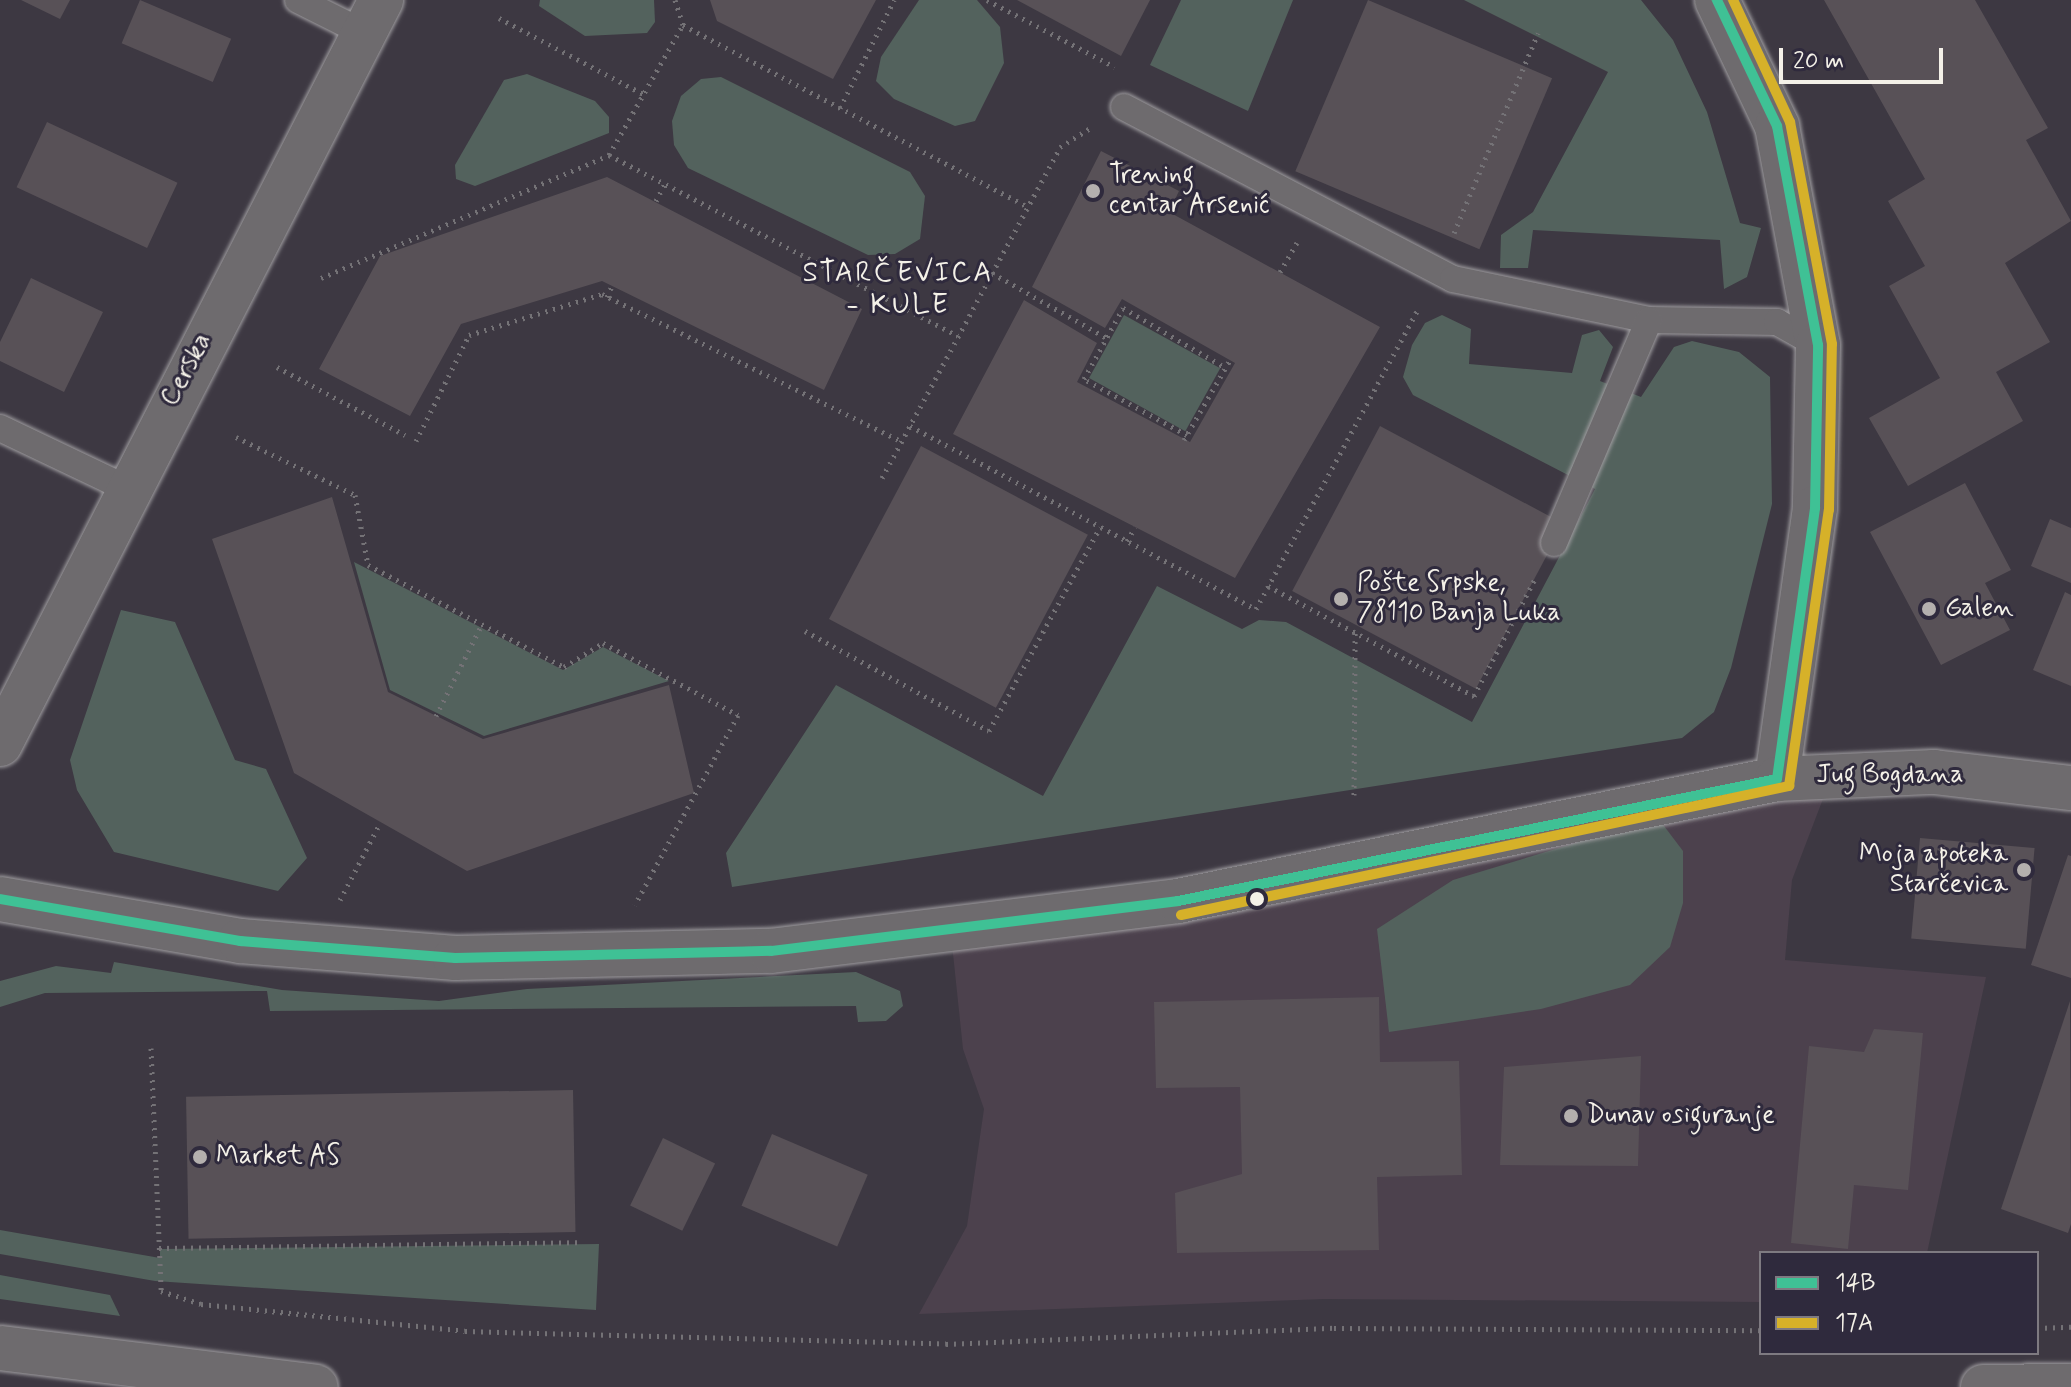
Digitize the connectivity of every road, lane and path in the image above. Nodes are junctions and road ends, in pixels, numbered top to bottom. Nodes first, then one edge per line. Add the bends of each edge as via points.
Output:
1 (298, 0) edge
2 (675, 0) edge
3 (894, 0) edge
4 (987, 0) edge
5 (1717, 0) edge
6 (373, 17) edge
7 (499, 18) dead end
8 (683, 25) junction
9 (1538, 33) dead end
10 (1127, 73) dead end
11 (643, 94) junction
12 (1124, 107) joint
13 (840, 108) junction
14 (609, 155) junction
15 (665, 183) junction
16 (656, 201) dead end
17 (1027, 206) junction
18 (1438, 271) junction
19 (992, 273) junction
20 (321, 278) dead end
21 (612, 286) dead end
22 (607, 297) junction
23 (1649, 320) junction
24 (958, 336) junction
25 (1107, 338) junction
26 (1818, 345) junction
27 (1230, 360) dead end
28 (277, 367) dead end
29 (1226, 368) junction
30 (910, 426) junction
31 (0, 428) edge
32 (405, 435) dead end
33 (236, 437) dead end
34 (416, 441) dead end
35 (901, 441) junction
36 (882, 478) dead end
37 (126, 488) junction
38 (1100, 527) junction
39 (1135, 527) dead end
40 (1127, 541) junction
41 (1554, 543) joint
42 (1268, 586) junction
43 (482, 624) junction
44 (805, 631) dead end
45 (1355, 632) junction
46 (436, 716) dead end
47 (0, 744) edge
48 (1777, 779) junction
49 (2071, 788) edge
50 (1354, 795) dead end
51 (380, 823) dead end
52 (0, 899) edge
53 (338, 902) dead end
54 (629, 915) dead end
55 (151, 1048) dead end
56 (578, 1242) dead end
57 (159, 1248) junction
58 (2071, 1327) edge
59 (2039, 1328) edge
60 (1759, 1330) edge
61 (0, 1348) edge
62 (2071, 1386) edge
63 (316, 1387) edge
64 (1983, 1387) edge

1 - 6 lane
2 - 8 path
3 - 13 path
4 - 10 path
5 - 26 street via 1777,126
6 - 37 street, Cerska
7 - 11 path
8 - 11 path
8 - 13 path
9 - 18 path
11 - 14 path
12 - 17 path via 1060,147
12 - 18 lane
13 - 17 path
14 - 15 path
14 - 20 path
15 - 16 path
15 - 24 path
17 - 19 path
18 - 23 lane
18 - 42 path
19 - 24 path
19 - 25 path
21 - 22 path
22 - 34 path via 469,335
22 - 35 path
23 - 26 lane via 1752,318 1777,322
23 - 41 lane
24 - 30 path
25 - 29 path via 1123,308
25 - 29 path via 1084,379 1186,437
26 - 48 street via 1815,508
27 - 29 path
28 - 32 path
30 - 35 path
30 - 38 path
31 - 37 lane
33 - 43 path via 355,495 368,565
35 - 36 path
37 - 47 street, Cerska
38 - 40 path
38 - 44 path via 989,731
39 - 40 path
40 - 42 path via 1256,609
41 - 45 path via 1474,696
42 - 45 path
43 - 46 path
43 - 54 path via 564,667 603,643 738,715
45 - 50 path
48 - 49 street, Jug Bogdana via 1934,772
48 - 52 street, Jug Bogdana via 1178,901 771,951 440,957 240,941
51 - 53 path
55 - 57 path
56 - 57 path
57 - 60 path via 161,1291 201,1304 465,1331 946,1344 1334,1328
58 - 59 path
61 - 63 street
62 - 64 street

